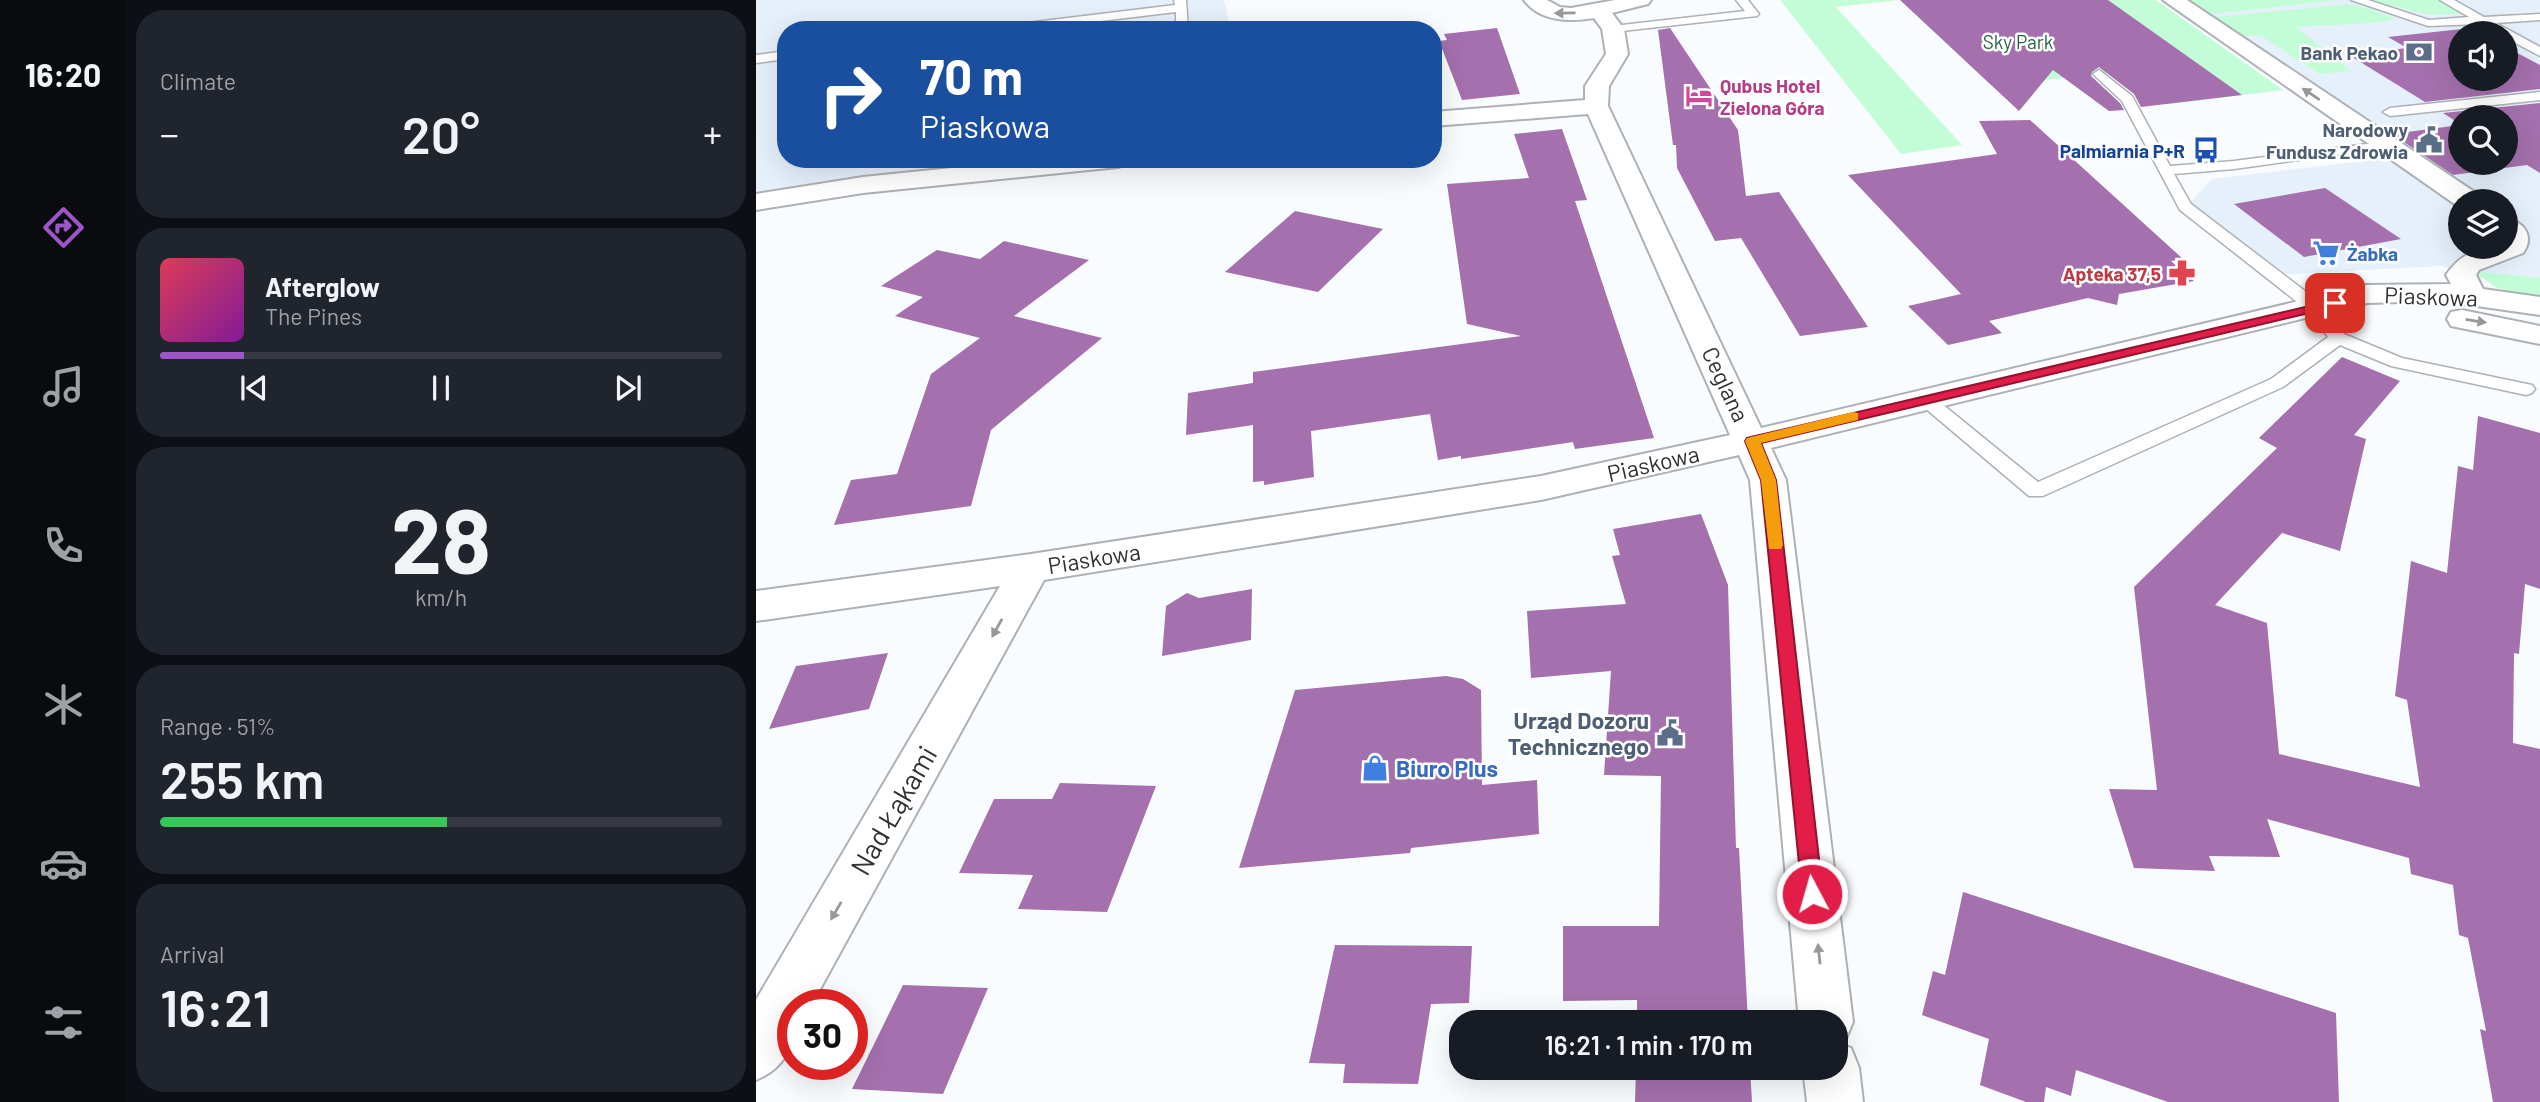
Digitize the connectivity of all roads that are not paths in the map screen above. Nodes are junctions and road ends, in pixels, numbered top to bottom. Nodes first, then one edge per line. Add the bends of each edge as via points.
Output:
1 (1534, 0) edge
2 (1641, 0) edge
3 (1742, 0) edge
4 (2173, 0) edge
5 (2357, 0) edge
6 (2446, 0) edge
7 (1181, 4) edge
8 (2540, 17) edge
9 (2483, 19) junction
10 (1606, 20) junction
11 (1058, 21) edge
12 (2540, 52) edge
13 (777, 56) edge
14 (756, 59) edge
15 (2099, 74) dead end
16 (2540, 96) edge
17 (1596, 106) junction
18 (2390, 112) dead end
19 (1442, 118) edge
20 (2385, 145) junction
21 (1030, 168) edge
22 (2167, 170) junction
23 (2451, 189) edge
24 (756, 201) edge
25 (2482, 259) edge
26 (2471, 294) junction
27 (2326, 306) junction
28 (2540, 306) edge
29 (2540, 335) edge
30 (2338, 338) junction
31 (2526, 388) dead end
32 (1925, 399) junction
33 (1752, 441) junction
34 (1031, 568) junction
35 (756, 606) edge
36 (1825, 1010) edge
37 (756, 1052) edge
38 (1832, 1080) edge
39 (1835, 1102) edge

10 -> 1 street via 1554,14
2 - 10 street via 1615,5
3 - 10 lane via 1753,14
20 -> 4 street
5 - 9 lane via 2428,23
6 - 9 lane
7 - 11 lane
8 - 9 lane
9 - 12 lane
10 - 17 street via 1617,54 1597,86
13 - 14 lane
15 - 22 lane via 2127,99
16 - 18 lane
17 - 19 street
17 - 33 street, Ceglana
20 - 22 lane
20 - 23 street
21 - 24 street
22 - 27 lane via 2185,208
25 - 26 street via 2468,264 2461,275
26 - 27 street, Piaskowa via 2367,294
26 - 28 street, Piaskowa
27 -> 29 street via 2479,321
27 - 30 lane
27 - 32 street, Piaskowa
30 - 31 lane via 2397,362
30 - 32 lane via 2277,383 2036,491
32 - 33 street, Piaskowa
33 - 34 street, Piaskowa via 1541,488
36 -> 33 street, Ceglana via 1768,480
34 - 35 street, Piaskowa
34 -> 37 street, Nad Łąkami
38 - 39 street

